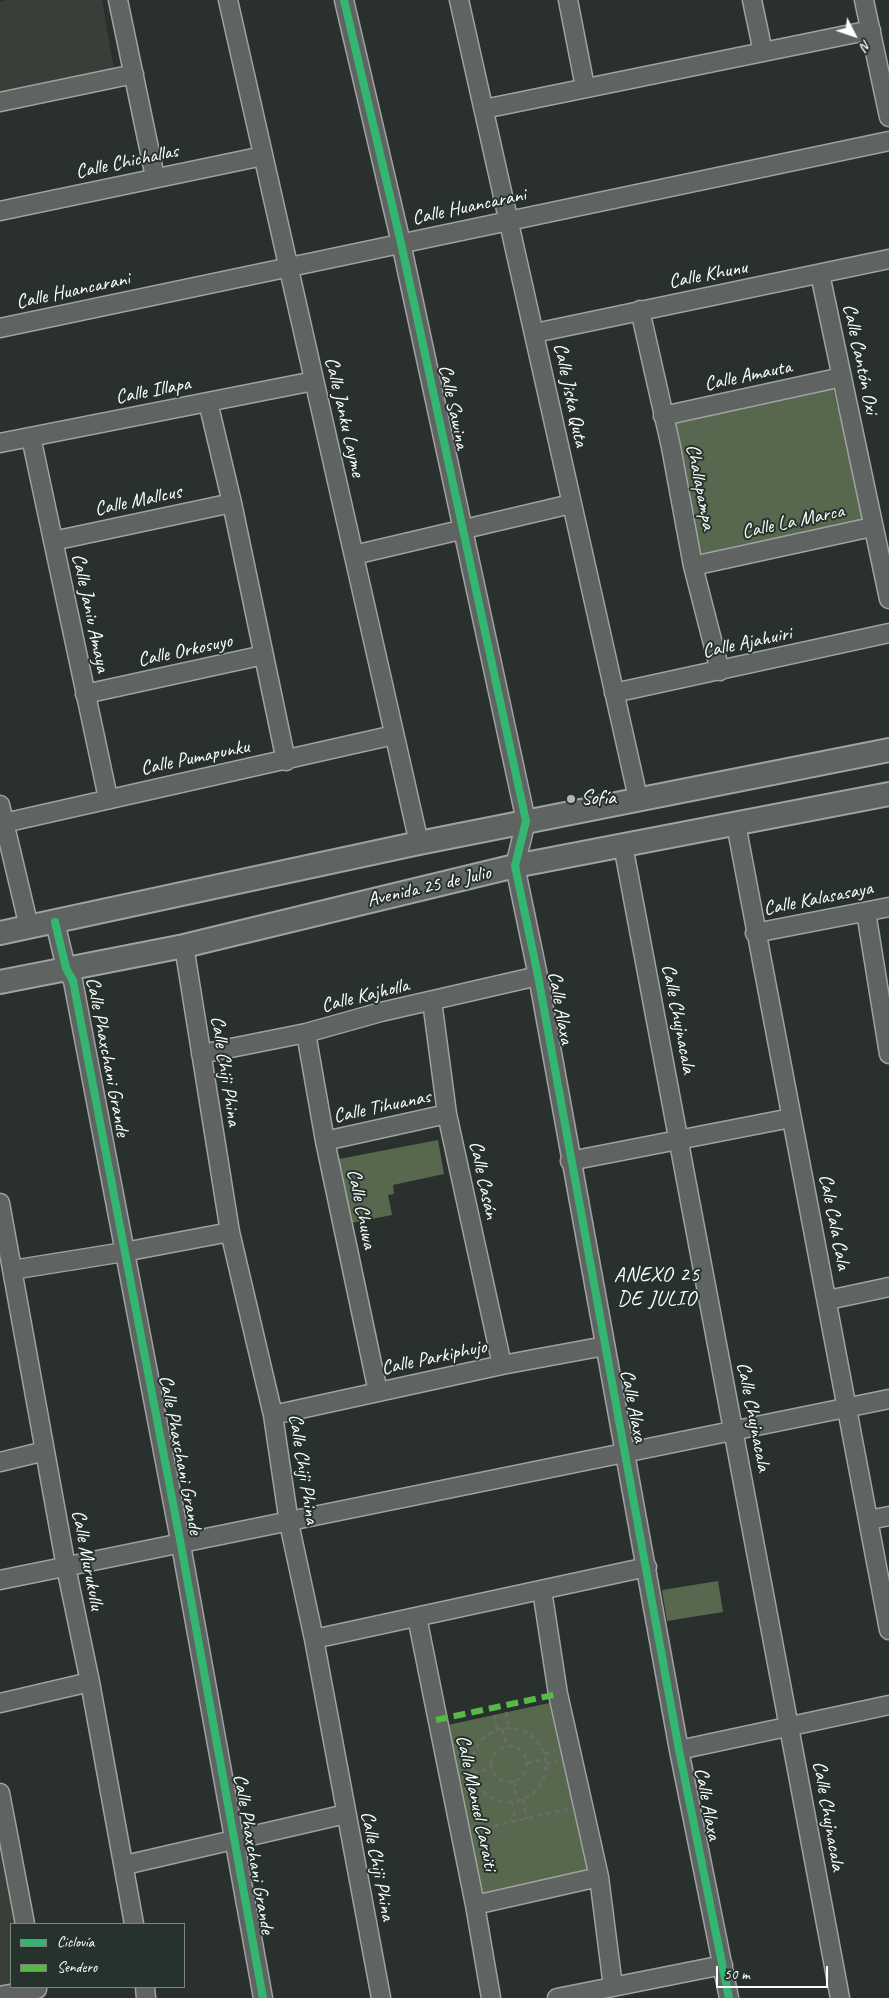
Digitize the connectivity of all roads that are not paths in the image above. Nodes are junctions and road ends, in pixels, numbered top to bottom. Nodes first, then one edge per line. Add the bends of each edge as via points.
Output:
1 (118, 0) edge
2 (228, 0) edge
3 (344, 0) edge
4 (459, 0) edge
5 (568, 0) edge
6 (752, 0) edge
7 (864, 0) edge
8 (871, 30) junction
9 (763, 52) junction
10 (134, 74) junction
11 (585, 87) junction
12 (0, 102) edge
13 (484, 108) junction
14 (889, 117) edge
15 (889, 141) edge
16 (263, 156) junction
17 (155, 177) junction
18 (0, 212) edge
19 (510, 221) junction
20 (401, 244) junction
21 (889, 259) edge
22 (288, 267) junction
23 (820, 274) junction
24 (640, 310) junction
25 (0, 328) edge
26 (535, 333) junction
27 (842, 377) junction
28 (314, 381) junction
29 (208, 402) junction
30 (664, 416) junction
31 (31, 436) junction
32 (0, 443) edge
33 (232, 503) junction
34 (571, 504) junction
35 (872, 527) junction
36 (463, 528) junction
37 (52, 542) junction
38 (354, 555) junction
39 (693, 566) junction
40 (889, 599) edge
41 (889, 633) edge
42 (264, 655) junction
43 (720, 671) junction
44 (614, 693) junction
45 (86, 694) junction
46 (394, 735) junction
47 (889, 750) edge
48 (286, 761) junction
49 (889, 794) edge
50 (108, 798) junction
51 (638, 798) junction
52 (0, 805) edge
53 (526, 821) junction
54 (4, 823) junction
55 (736, 824) junction
56 (419, 843) junction
57 (623, 845) junction
58 (516, 866) junction
59 (889, 907) edge
60 (866, 912) junction
61 (55, 922) junction
62 (29, 926) junction
63 (0, 933) edge
64 (755, 933) junction
65 (184, 946) junction
66 (66, 968) junction
67 (538, 976) junction
68 (0, 982) edge
69 (432, 1001) junction
70 (886, 1020) edge
71 (306, 1034) junction
72 (201, 1054) junction
73 (889, 1054) edge
74 (448, 1114) junction
75 (791, 1118) junction
76 (680, 1139) junction
77 (325, 1141) junction
78 (570, 1161) junction
79 (0, 1204) edge
80 (230, 1232) junction
81 (124, 1252) junction
82 (12, 1270) junction
83 (889, 1287) edge
84 (828, 1300) junction
85 (605, 1346) junction
86 (502, 1365) junction
87 (378, 1392) junction
88 (889, 1400) edge
89 (848, 1408) junction
90 (273, 1415) junction
91 (734, 1431) junction
92 (45, 1452) junction
93 (625, 1454) junction
94 (0, 1462) edge
95 (889, 1516) edge
96 (869, 1520) junction
97 (289, 1523) junction
98 (181, 1545) junction
99 (66, 1566) junction
100 (647, 1567) junction
101 (0, 1580) edge
102 (542, 1590) junction
103 (417, 1617) junction
104 (889, 1630) edge
105 (314, 1639) junction
106 (90, 1682) junction
107 (0, 1703) edge
108 (889, 1705) edge
109 (790, 1726) junction
110 (679, 1750) junction
111 (1, 1805) edge
112 (346, 1814) junction
113 (234, 1841) junction
114 (125, 1865) junction
115 (599, 1877) junction
116 (475, 1905) junction
117 (25, 1923) edge
118 (134, 1923) edge
119 (723, 1965) junction
120 (613, 1987) junction
121 (38, 1991) edge
122 (0, 1996) edge
123 (264, 1998) edge
124 (381, 1998) edge
125 (491, 1998) edge
126 (557, 1998) edge
127 (728, 1998) edge
128 (840, 1998) edge

1 - 10 street
2 - 16 street, Calle Janku Layme
3 - 20 street, Calle Sawina
4 - 13 street, Calle Jiska Quta
5 - 11 street
6 - 9 street
7 - 8 street
8 - 9 street
8 - 14 street
9 - 11 street
10 - 12 street
10 - 17 street
11 - 13 street
13 - 19 street, Calle Jiska Quta
15 - 19 street, Calle Huancarani
16 - 17 street, Calle Chichallas
16 - 22 street, Calle Janku Layme
17 - 18 street, Calle Chichallas
19 - 20 street, Calle Huancarani
19 - 26 street, Calle Jiska Quta
20 - 22 street, Calle Huancarani
20 - 36 street, Calle Sawina
21 - 23 street, Calle Khunu
22 - 25 street, Calle Huancarani
22 - 28 street, Calle Janku Layme
23 - 24 street, Calle Khunu
23 - 27 street, Calle Cantón Oxi
24 - 26 street, Calle Khunu
24 - 30 street, Challapampa
26 - 34 street, Calle Jiska Quta
27 - 30 street, Calle Amauta
27 - 35 street, Calle Cantón Oxi
28 - 29 street, Calle Illapa
28 - 38 street, Calle Janku Layme
29 - 31 street, Calle Illapa
29 - 33 street
30 - 39 street, Challapampa
31 - 32 street, Calle Illapa
31 - 37 street, Calle Janiu Amaya
33 - 37 street, Calle Mallcus
33 - 42 street
34 - 36 street
34 - 44 street, Calle Jiska Quta
35 - 39 street, Calle La Marca
35 - 40 street, Calle Cantón Oxi
36 - 38 street
36 - 53 street, Calle Sawina
37 - 45 street, Calle Janiu Amaya
38 - 46 street, Calle Janku Layme
39 - 43 street, Challapampa
41 - 43 street, Calle Ajahuiri
42 - 45 street, Calle Orkosuyo
42 - 48 street
43 - 44 street, Calle Ajahuiri
44 - 51 street, Calle Jiska Quta
45 - 50 street, Calle Janiu Amaya
46 - 48 street, Calle Pumapunku
46 - 56 street, Calle Janku Layme
47 - 51 main road
48 - 50 street, Calle Pumapunku
49 - 55 main road, Avenida 25 de Julio
50 - 54 street, Calle Pumapunku
51 - 53 main road
52 - 54 street
53 - 56 main road
53 - 58 street, Calle Alaxa
54 - 62 street
55 - 57 main road, Avenida 25 de Julio
55 - 64 street, Cale Cala Cala
56 - 61 main road
57 - 58 main road, Avenida 25 de Julio
57 - 76 street, Calle Chujnacala
58 - 65 main road, Avenida 25 de Julio
58 - 67 street, Calle Alaxa
59 - 60 street, Calle Kalasasaya
60 - 64 street, Calle Kalasasaya
60 - 70 street
61 - 62 main road
61 - 66 street, Calle Phaxchani Grande
62 - 63 main road
64 - 75 street, Cale Cala Cala
65 - 66 main road, Avenida 25 de Julio
65 - 72 street, Calle Chiji Phina
66 - 68 main road, Avenida 25 de Julio
66 - 81 street, Calle Phaxchani Grande via 73,982
67 - 69 street, Calle Kajholla
67 - 78 street, Calle Alaxa
69 - 71 street, Calle Kajholla
69 - 74 street, Calle Casán
70 - 73 street
71 - 72 street, Calle Kajholla
71 - 77 street, Calle Chuwa
72 - 80 street, Calle Chiji Phina
74 - 77 street, Calle Tihuanas
74 - 86 street, Calle Casán
75 - 76 street
75 - 84 street, Cale Cala Cala
76 - 78 street
76 - 91 street, Calle Chujnacala
77 - 87 street, Calle Chuwa
78 - 85 street, Calle Alaxa
79 - 82 street, Calle Murukullu
80 - 81 street
80 - 90 street, Calle Chiji Phina
81 - 82 street
81 - 98 street, Calle Phaxchani Grande
82 - 92 street, Calle Murukullu
83 - 84 street
84 - 89 street, Cale Cala Cala
85 - 86 street, Calle Parkiphujo
85 - 93 street, Calle Alaxa
86 - 87 street, Calle Parkiphujo
87 - 90 street, Calle Parkiphujo
88 - 89 street
89 - 91 street
89 - 96 street, Cale Cala Cala
90 - 97 street, Calle Chiji Phina
91 - 93 street
91 - 109 street, Calle Chujnacala
92 - 94 street
92 - 99 street, Calle Murukullu
93 - 97 street
93 - 100 street, Calle Alaxa
95 - 96 street
96 - 104 street, Cale Cala Cala
97 - 98 street
97 - 105 street, Calle Chiji Phina
98 - 99 street
98 - 113 street, Calle Phaxchani Grande
99 - 101 street
99 - 106 street, Calle Murukullu
100 - 102 street
100 - 110 street, Calle Alaxa
102 - 103 street
102 - 115 street via 558,1694
103 - 105 street
103 - 116 street, Calle Manuel Caraiti
105 - 112 street, Calle Chiji Phina
106 - 107 street
106 - 114 street, Calle Murukullu
108 - 109 street
109 - 110 street
109 - 128 street, Calle Chujnacala
110 - 119 street, Calle Alaxa
111 - 117 street
112 - 113 street
112 - 124 street, Calle Chiji Phina
113 - 114 street
113 - 123 street, Calle Phaxchani Grande
114 - 118 street, Calle Murukullu
115 - 116 street
115 - 120 street
116 - 125 street, Calle Manuel Caraiti
119 - 120 street
119 - 127 street, Calle Alaxa
120 - 126 street
121 - 122 street

